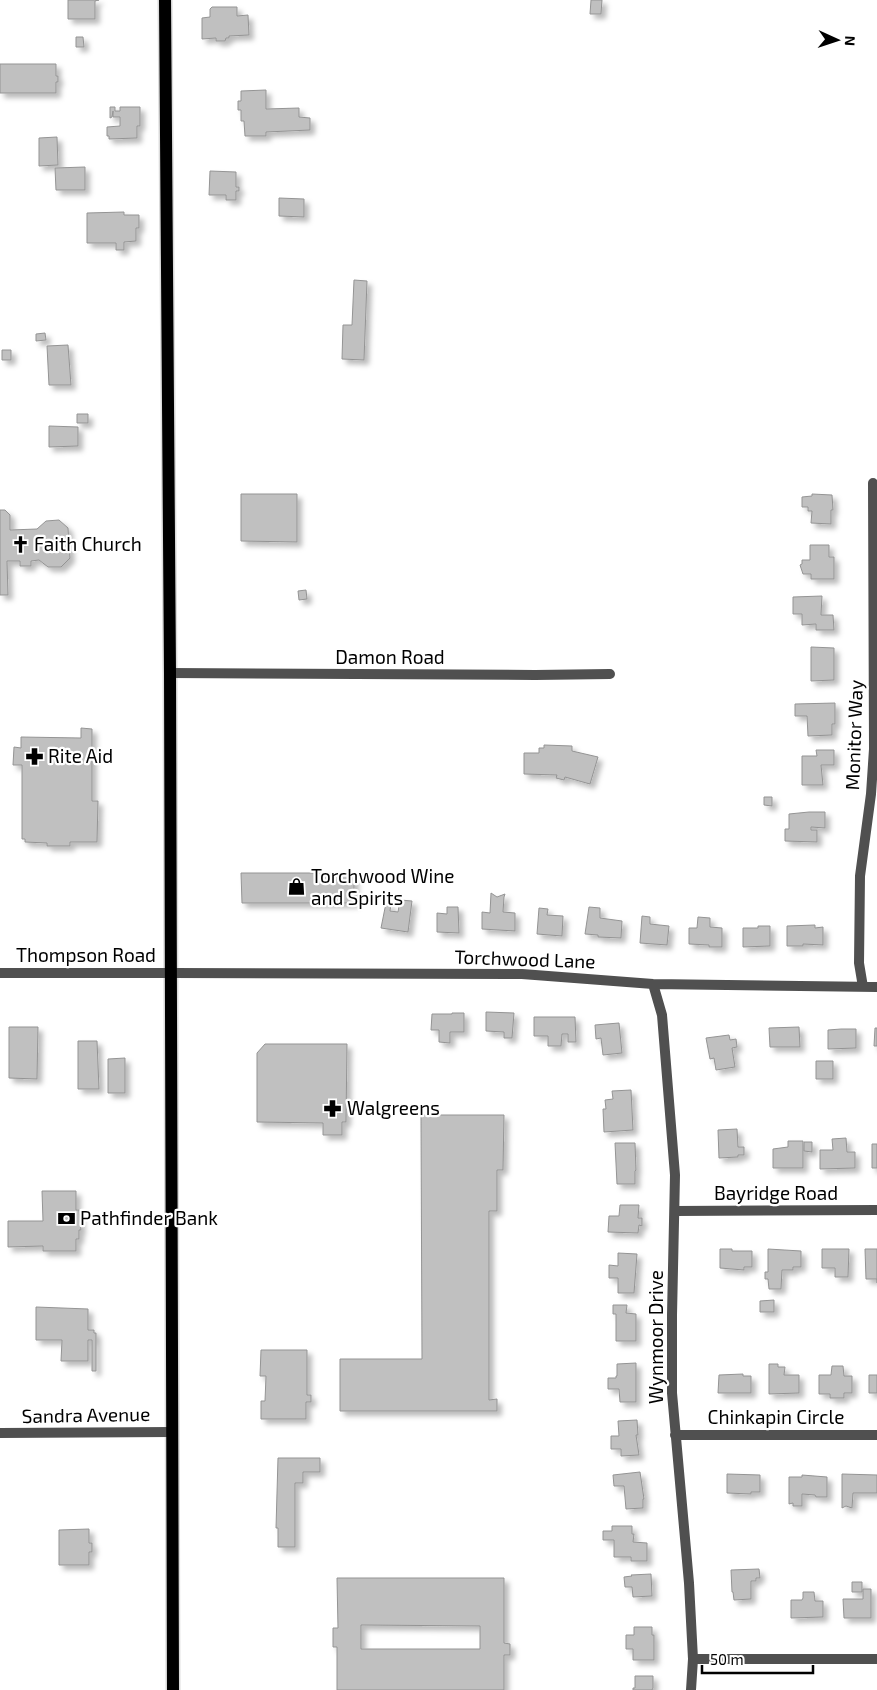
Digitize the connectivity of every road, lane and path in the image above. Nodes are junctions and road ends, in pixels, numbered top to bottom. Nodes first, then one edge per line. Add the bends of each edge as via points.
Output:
1 (165, 0) edge
2 (873, 482) dead end
3 (170, 673) junction
4 (610, 674) dead end
5 (875, 749) edge
6 (0, 973) edge
7 (172, 973) junction
8 (653, 984) junction
9 (863, 987) junction
10 (877, 987) edge
11 (877, 1210) edge
12 (675, 1211) junction
13 (172, 1432) junction
14 (0, 1433) edge
15 (675, 1434) junction
16 (877, 1435) edge
17 (877, 1659) edge
18 (693, 1660) junction
19 (173, 1690) edge
20 (692, 1690) edge

1 - 3 main road
2 - 5 street, Monitor Way
3 - 4 street, Damon Road
3 - 7 main road
5 - 9 street, Monitor Way via 860,876 859,963
6 - 7 street, Thompson Road
7 - 8 street, Torchwood Lane via 522,974
7 - 13 main road
8 - 9 street, Torchwood Lane
8 - 12 street, Wynmoor Drive via 662,1015
9 - 10 street, Torchwood Lane
11 - 12 street, Bayridge Road
12 - 15 street, Wynmoor Drive via 672,1315
13 - 14 street, Sandra Avenue
13 - 19 main road
15 - 16 street, Chinkapin Circle
15 - 18 street, Wynmoor Drive via 690,1583
17 - 18 street
18 - 20 street, Wynmoor Drive

